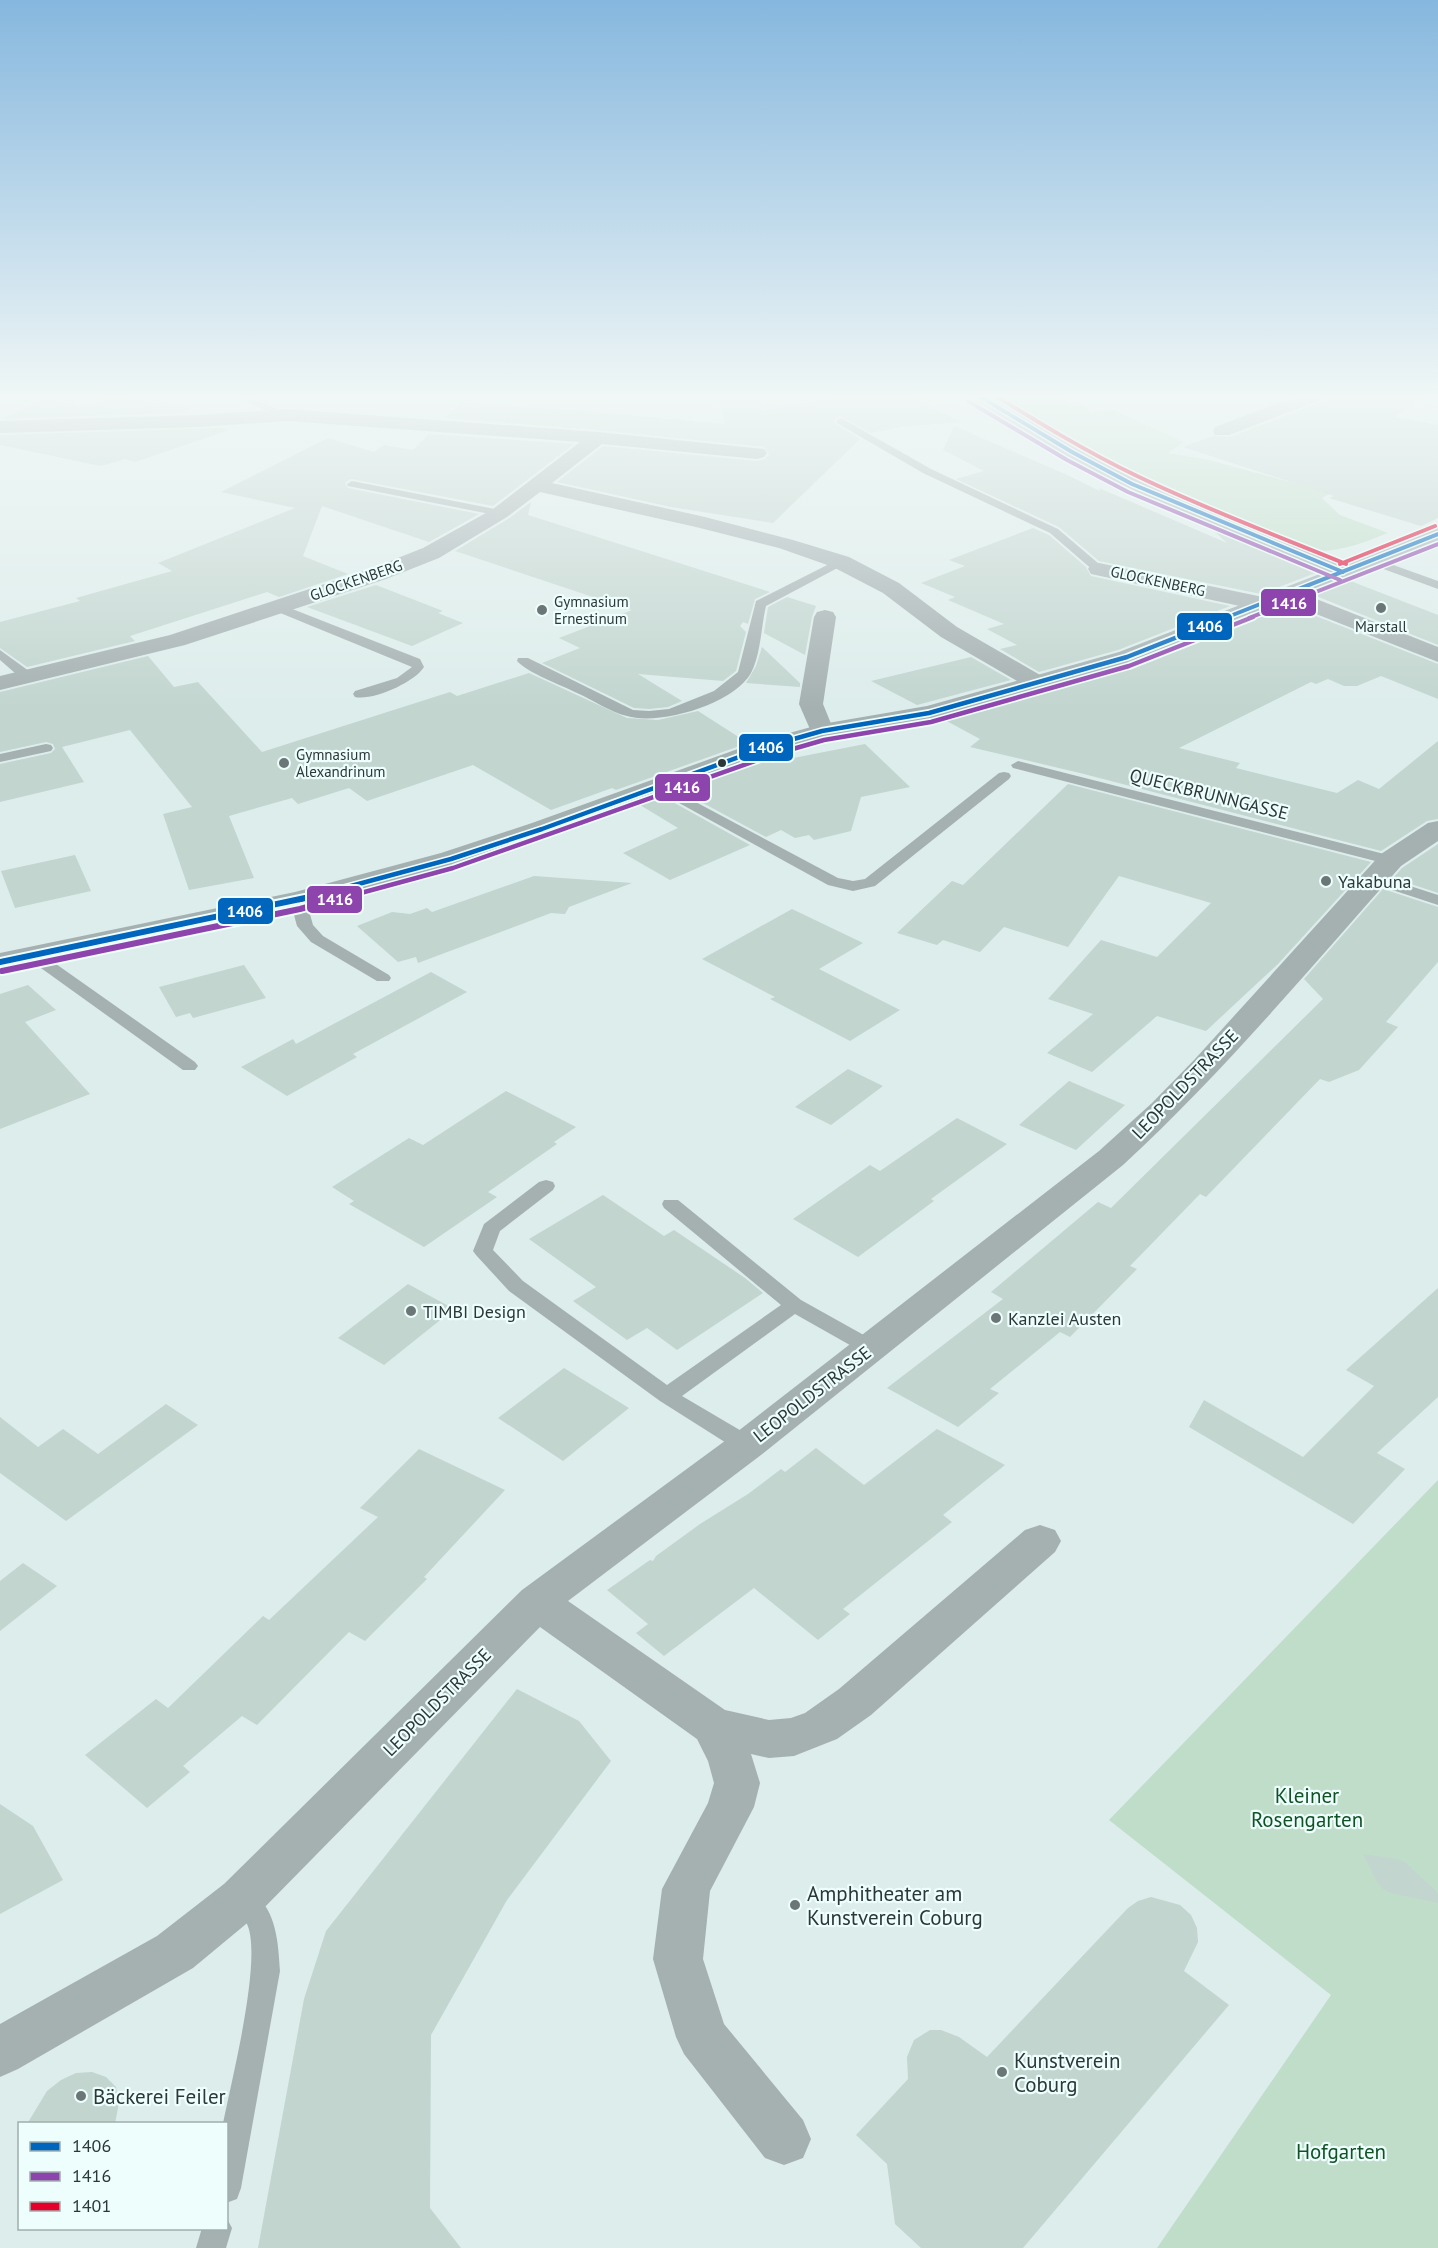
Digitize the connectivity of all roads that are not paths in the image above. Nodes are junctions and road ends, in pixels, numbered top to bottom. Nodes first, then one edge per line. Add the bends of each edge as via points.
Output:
1 (423, 498) edge
2 (521, 498) edge
3 (592, 498) edge
4 (984, 498) edge
5 (1164, 498) edge
6 (500, 513) junction
7 (1438, 534) edge
8 (1371, 561) junction
9 (841, 562) junction
10 (1099, 569) joint
11 (1343, 572) junction
12 (1438, 585) edge
13 (1286, 594) junction
14 (1263, 604) junction
15 (277, 607) junction
16 (825, 618) dead end
17 (0, 654) edge
18 (1438, 655) edge
19 (523, 661) dead end
20 (28, 677) junction
21 (0, 683) edge
22 (1039, 684) junction
23 (360, 694) dead end
24 (822, 731) junction
25 (46, 748) dead end
26 (0, 758) edge
27 (1018, 765) dead end
28 (1004, 776) dead end
29 (657, 787) junction
30 (1438, 829) edge
31 (1382, 869) junction
32 (298, 900) junction
33 (1438, 900) edge
34 (33, 955) junction
35 (0, 962) edge
36 (383, 978) dead end
37 (189, 1066) dead end
38 (546, 1186) dead end
39 (671, 1204) dead end
40 (794, 1305) junction
41 (871, 1348) junction
42 (667, 1396) junction
43 (747, 1445) junction
44 (1040, 1541) dead end
45 (537, 1602) junction
46 (713, 1726) junction
47 (241, 1899) junction
48 (0, 2052) edge
49 (784, 2139) dead end
50 (228, 2178) edge
51 (217, 2230) edge
52 (211, 2248) edge

1 - 6 lane
2 - 6 street, GLOCKENBERG
3 - 9 street via 698,521
4 - 10 lane, GLOCKENBERG via 1064,537 1084,560
5 - 11 street
6 - 15 street, GLOCKENBERG via 431,553
7 - 8 street
8 - 11 street
8 - 12 lane
9 - 19 lane via 760,604 745,672 726,688 682,710 660,715 629,713
9 - 22 street via 891,588 950,632
10 - 14 street, GLOCKENBERG
11 - 13 street
13 - 14 street
13 - 18 street
14 - 22 street via 1127,657
15 - 20 street, GLOCKENBERG via 177,640
15 - 23 lane via 415,662 418,667 407,678
16 - 24 street via 811,704
17 - 20 lane
20 - 21 street, GLOCKENBERG
22 - 24 street via 929,713
24 - 29 street
25 - 26 lane
27 - 31 lane, QUECKBRUNNGASSE
28 - 29 lane via 870,883 853,886 833,882
29 - 32 street via 451,859
30 - 31 street, LEOPOLDSTRASSE
31 - 33 lane
31 - 41 street, LEOPOLDSTRASSE via 1164,1110 1112,1158
32 - 34 street
32 - 36 lane via 305,926 317,939
34 - 35 street
34 - 37 lane
38 - 42 lane via 491,1228 483,1251 516,1286
39 - 40 lane
40 - 41 lane
40 - 42 lane
41 - 43 street, LEOPOLDSTRASSE
42 - 43 lane
43 - 45 street, LEOPOLDSTRASSE
44 - 46 street via 855,1702 820,1726 794,1737 769,1739
45 - 46 street
45 - 47 street, LEOPOLDSTRASSE
46 - 49 street via 731,1760 737,1783 731,1807 686,1889 678,1959 702,2037
47 - 48 street, LEOPOLDSTRASSE via 175,1952
47 - 50 lane via 260,1918 266,1971
51 - 52 lane

